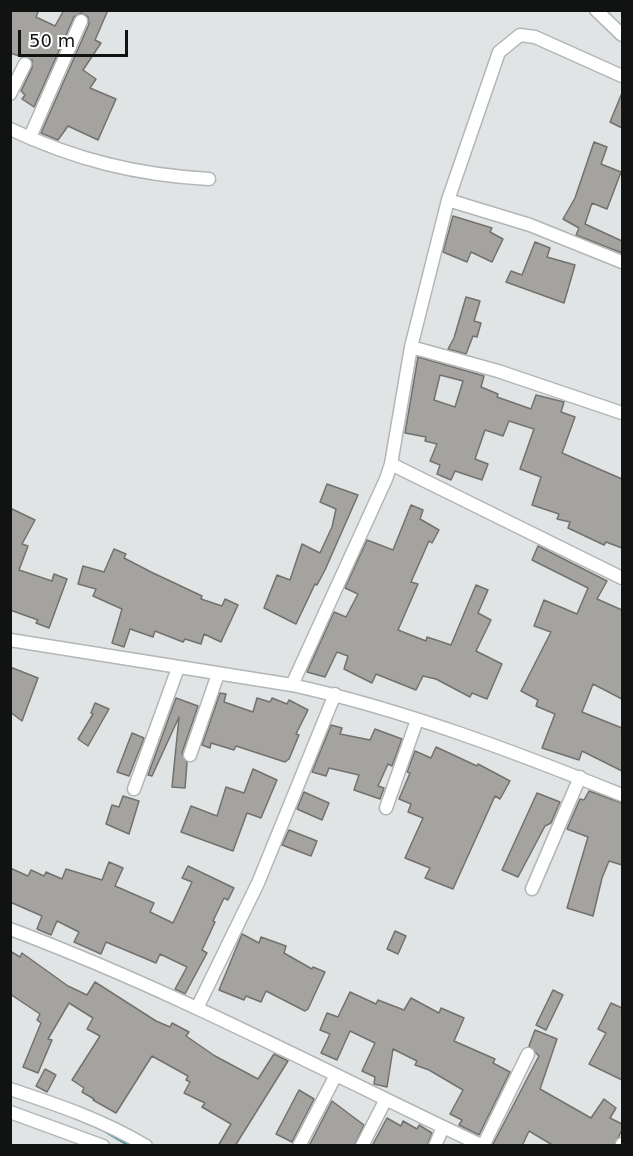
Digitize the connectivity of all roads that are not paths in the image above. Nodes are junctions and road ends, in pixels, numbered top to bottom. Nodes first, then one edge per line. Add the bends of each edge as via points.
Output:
1 (596, 10) edge
2 (81, 21) dead end
3 (622, 35) edge
4 (25, 64) dead end
5 (622, 76) edge
6 (10, 94) edge
7 (10, 129) edge
8 (30, 137) junction
9 (209, 179) dead end
10 (448, 201) junction
11 (622, 262) edge
12 (411, 346) junction
13 (622, 413) edge
14 (391, 464) junction
15 (622, 578) edge
16 (10, 640) edge
17 (178, 668) junction
18 (218, 674) junction
19 (292, 685) junction
20 (335, 694) junction
21 (417, 720) junction
22 (190, 755) dead end
23 (580, 777) junction
24 (134, 789) dead end
25 (622, 795) edge
26 (386, 808) dead end
27 (532, 889) dead end
28 (10, 929) edge
29 (198, 1006) junction
30 (528, 1054) dead end
31 (336, 1075) junction
32 (10, 1089) edge
33 (386, 1099) junction
34 (10, 1112) edge
35 (443, 1127) junction
36 (468, 1142) edge
37 (103, 1146) edge
38 (146, 1146) edge
39 (299, 1146) edge
40 (362, 1146) edge
41 (435, 1146) edge

1 - 3 street
2 - 8 street
4 - 6 street
5 - 10 street via 535,37 520,35 510,40 499,52
7 - 8 street
8 - 9 street via 113,167
10 - 11 street via 530,225
10 - 12 street
12 - 13 street
12 - 14 street
14 - 15 street
14 - 19 street
16 - 17 street
17 - 18 street
17 - 24 street
18 - 19 street
18 - 22 street
19 - 20 street
20 - 21 street
20 - 29 street via 258,883
21 - 23 street
21 - 26 street
23 - 25 street
23 - 27 street
28 - 29 street
29 - 31 street
30 - 36 street via 483,1146
31 - 33 street
31 - 39 street
32 - 38 street via 118,1128
33 - 35 street
33 - 40 street
34 - 37 street
35 - 36 street
35 - 41 street

